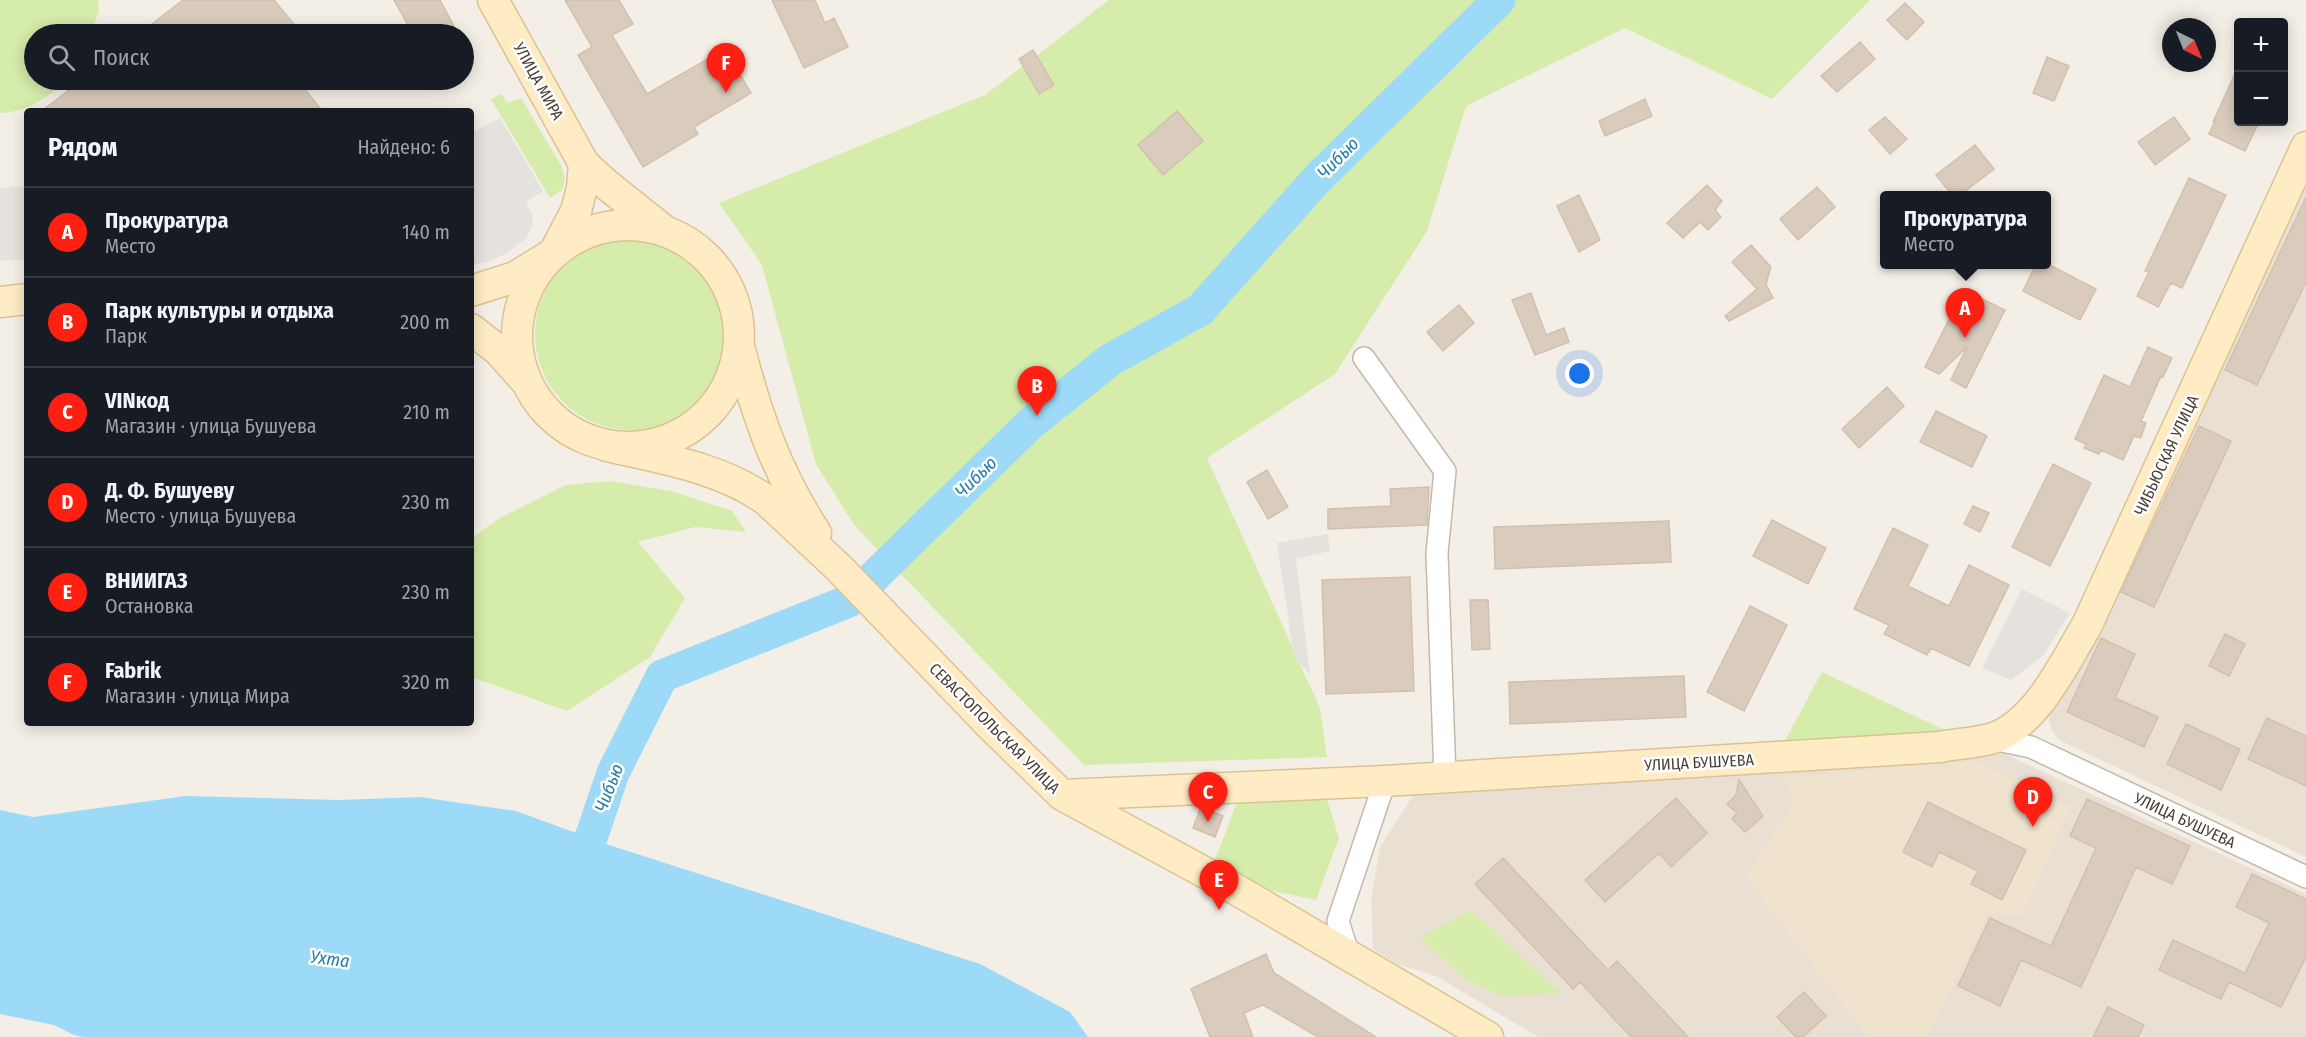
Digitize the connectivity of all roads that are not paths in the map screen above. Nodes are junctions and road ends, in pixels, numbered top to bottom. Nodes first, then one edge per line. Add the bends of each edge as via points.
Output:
1 (493, 0) edge
2 (2306, 147) edge
3 (584, 164) junction
4 (663, 229) junction
5 (554, 253) junction
6 (474, 290) edge
7 (24, 299) edge
8 (0, 302) edge
9 (474, 331) edge
10 (740, 350) junction
11 (1364, 358) dead end
12 (526, 382) junction
13 (607, 446) junction
14 (838, 568) junction
15 (1992, 739) junction
16 (1445, 777) junction
17 (1385, 781) junction
18 (1062, 795) junction
19 (2306, 877) edge
20 (1349, 956) junction
21 (1488, 1037) edge

1 - 3 main road, УЛИЦА МИРА
2 - 15 main road, ЧИБЬЮСКАЯ УЛИЦА via 2087,625 2047,693 2016,725
3 - 4 main road, УЛИЦА МИРА
3 - 5 main road via 576,212
4 - 5 main road via 625,224 587,232
4 - 10 main road via 697,247 723,276 738,312
5 - 6 main road via 515,277
5 - 12 main road via 532,280 519,313 517,348
7 - 8 main road
9 - 12 main road via 500,351
10 - 13 main road via 728,387 705,418 676,438 642,448
10 - 14 main road, СЕВАСТОПОЛЬСКАЯ УЛИЦА via 756,410 778,466
11 - 16 street via 1445,471 1437,553
12 - 13 main road via 546,412 573,434
13 - 14 main road, СЕВАСТОПОЛЬСКАЯ УЛИЦА via 708,470 739,482 766,500
14 - 18 main road, СЕВАСТОПОЛЬСКАЯ УЛИЦА
15 - 16 main road, УЛИЦА БУШУЕВА via 1940,747
15 - 19 street, УЛИЦА БУШУЕВА via 2031,747
16 - 17 main road, УЛИЦА БУШУЕВА
17 - 18 main road, УЛИЦА БУШУЕВА
17 - 20 street via 1338,921
18 - 20 main road, СЕВАСТОПОЛЬСКАЯ УЛИЦА
20 - 21 main road, СЕВАСТОПОЛЬСКАЯ УЛИЦА

